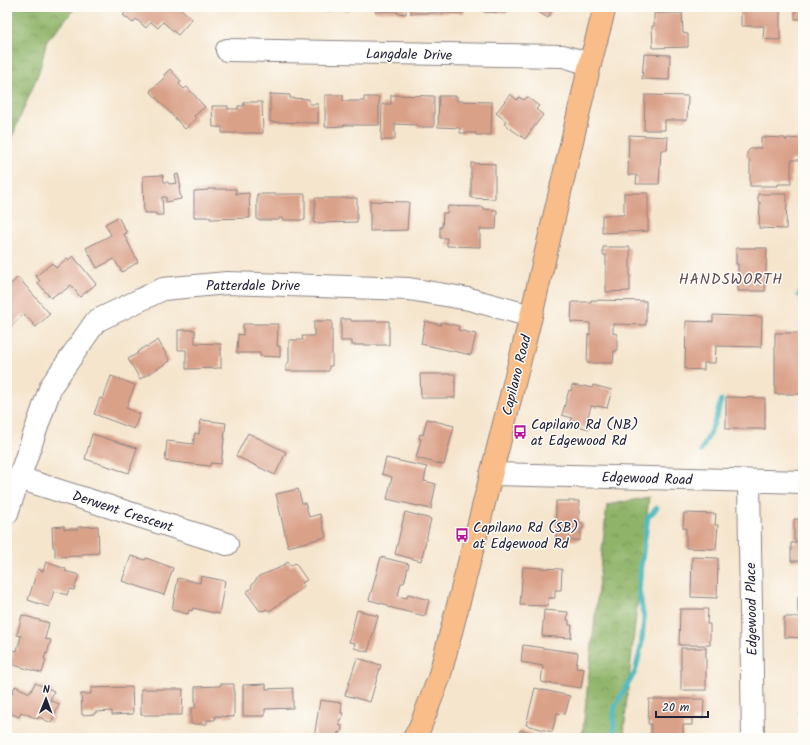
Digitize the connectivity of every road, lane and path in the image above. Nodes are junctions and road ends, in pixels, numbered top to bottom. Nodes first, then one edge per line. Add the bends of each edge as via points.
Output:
1 (605, 7) edge
2 (227, 50) dead end
3 (590, 64) junction
4 (531, 316) junction
5 (491, 474) junction
6 (19, 478) junction
7 (749, 481) junction
8 (803, 482) edge
9 (7, 512) edge
10 (226, 544) dead end
11 (414, 738) edge
12 (753, 738) edge

1 - 3 main road, Capilano Road
2 - 3 street, Langdale Drive via 563,56
3 - 4 main road, Capilano Road
4 - 5 main road, Capilano Road
4 - 6 street, Patterdale Drive via 469,299 409,289 227,283 163,289 96,321 51,386
5 - 7 street, Edgewood Road
5 - 11 main road, Capilano Road via 439,678
6 - 9 street, Patterdale Drive
6 - 10 street, Derwent Crescent
7 - 8 street, Edgewood Road
7 - 12 street, Edgewood Place

